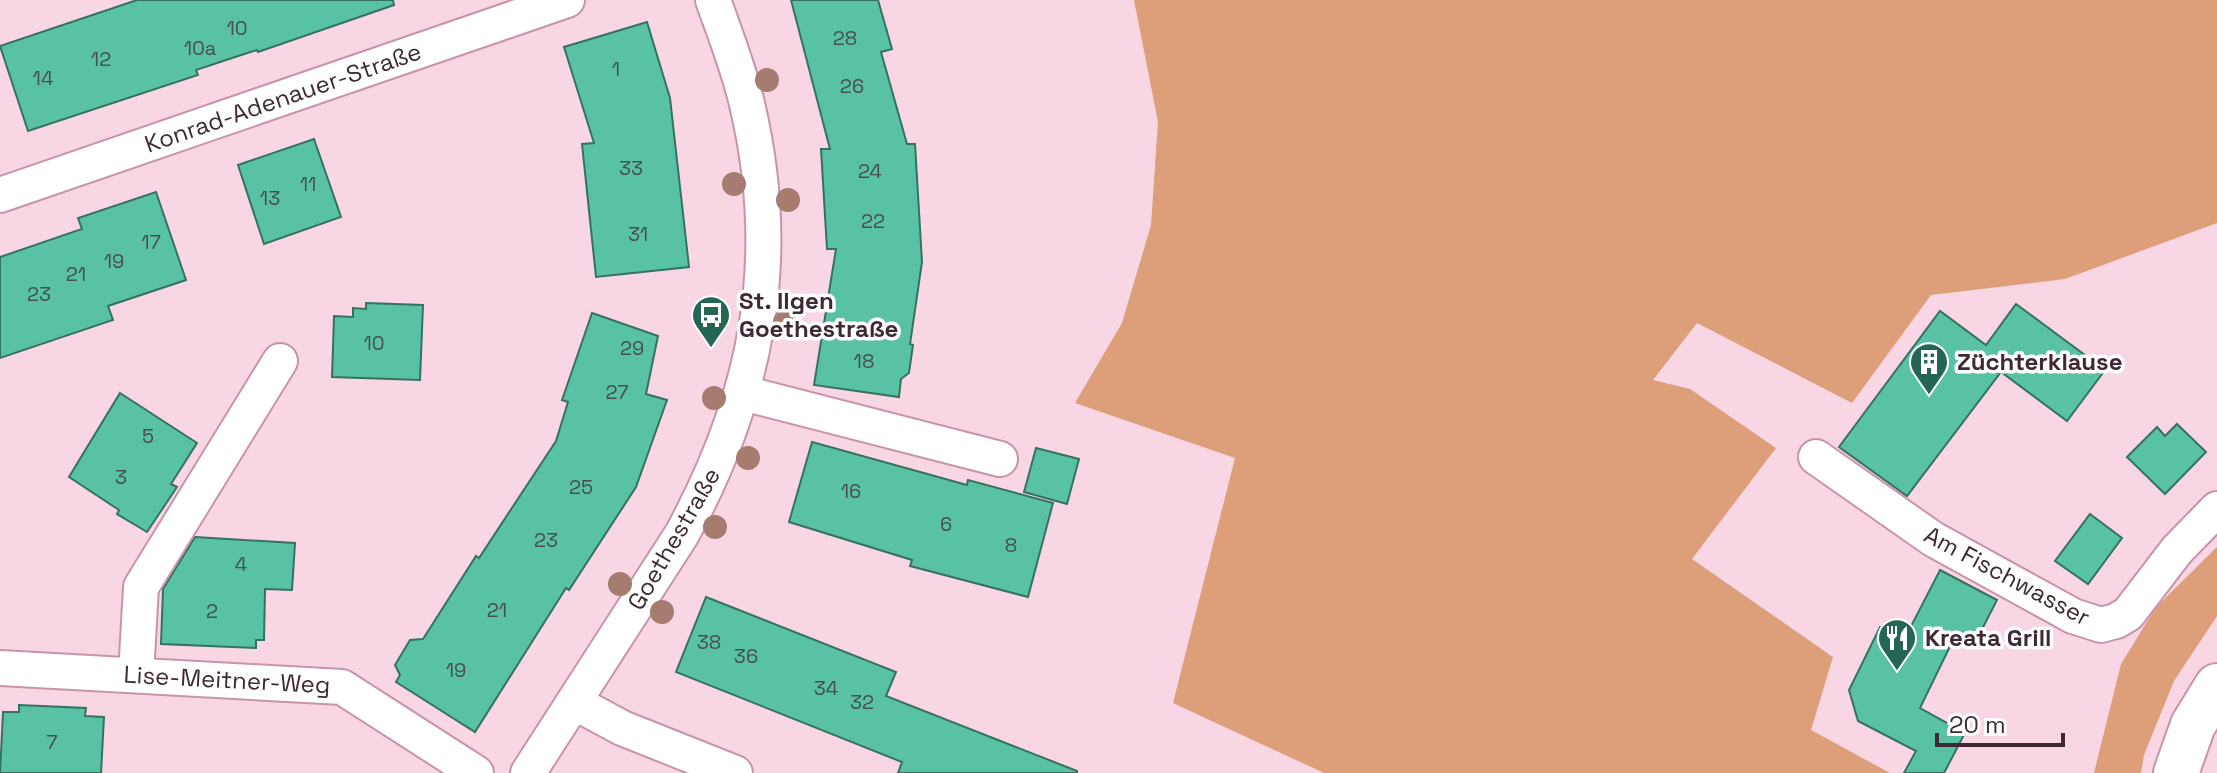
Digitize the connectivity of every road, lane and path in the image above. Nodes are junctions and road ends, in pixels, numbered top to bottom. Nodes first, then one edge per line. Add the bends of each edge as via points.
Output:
1 (567, 0) edge
2 (713, 0) edge
3 (0, 195) edge
4 (280, 361) dead end
5 (743, 393) junction
6 (1816, 457) dead end
7 (1000, 459) dead end
8 (2217, 509) edge
9 (0, 668) edge
10 (136, 675) junction
11 (2217, 686) edge
12 (574, 702) junction
13 (476, 773) edge
14 (528, 773) edge
15 (735, 773) edge
16 (2176, 773) edge

1 - 3 street, Konrad-Adenauer-Straße
2 - 5 street, Goethestraße via 747,102 761,181 760,307
4 - 10 street via 141,587
5 - 7 street
5 - 12 street, Goethestraße via 719,462 682,534
6 - 8 street, Am Fischwasser via 1933,539 2094,624 2109,624 2128,614 2177,550
9 - 10 street, Lise-Meitner-Weg
10 - 13 street, Lise-Meitner-Weg via 342,687
11 - 16 main road via 2193,725
12 - 14 street, Goethestraße
12 - 15 street via 622,728

